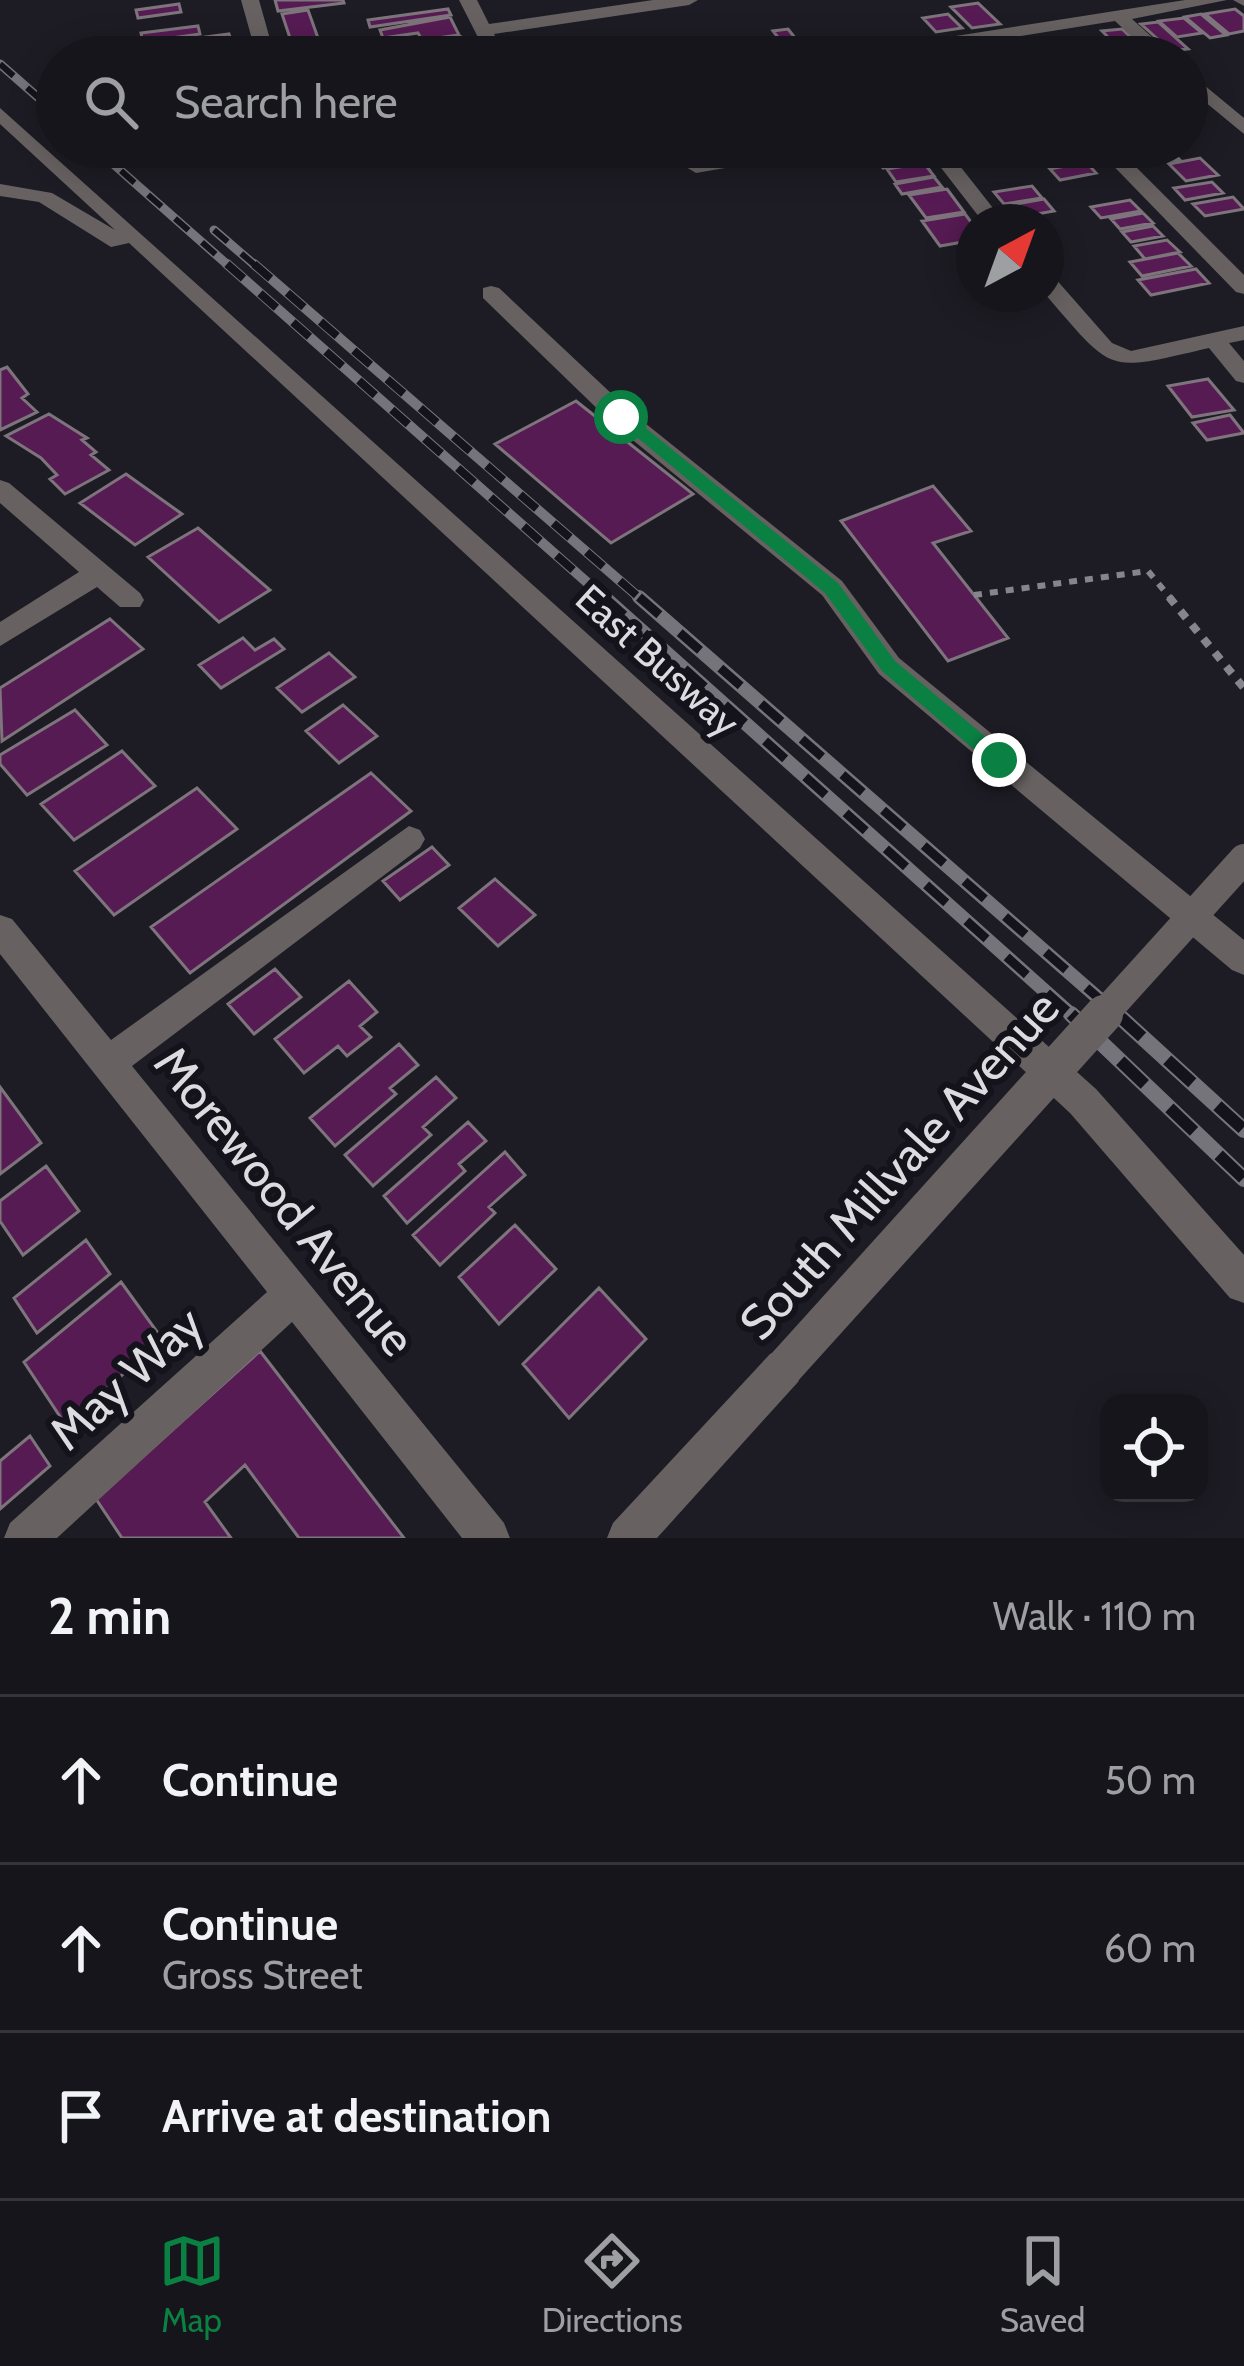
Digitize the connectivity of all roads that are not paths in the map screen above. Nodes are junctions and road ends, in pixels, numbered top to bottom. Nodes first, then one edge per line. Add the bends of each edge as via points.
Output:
1 (250, 0) edge
2 (468, 0) edge
3 (689, 0) edge
4 (1218, 0) edge
5 (1128, 10) edge
6 (483, 30) junction
7 (994, 35) joint
8 (260, 36) edge
9 (486, 36) edge
10 (988, 36) edge
11 (1148, 36) edge
12 (1208, 96) edge
13 (0, 114) edge
14 (1244, 128) edge
15 (20, 132) junction
16 (0, 146) edge
17 (36, 147) edge
18 (60, 168) edge
19 (952, 168) edge
20 (1126, 168) edge
21 (0, 190) edge
22 (980, 204) edge
23 (1244, 287) edge
24 (192, 288) junction
25 (491, 292) dead end
26 (1064, 303) edge
27 (1244, 333) edge
28 (1216, 342) junction
29 (1244, 376) edge
30 (0, 489) edge
31 (11, 511) edge
32 (96, 574) junction
33 (130, 600) dead end
34 (0, 636) edge
35 (410, 839) dead end
36 (1244, 860) edge
37 (0, 928) edge
38 (1244, 960) edge
39 (108, 1063) junction
40 (1244, 1284) edge
41 (295, 1293) junction
42 (25, 1538) edge
43 (489, 1538) edge
44 (628, 1538) edge

1 - 8 street
2 - 6 street
3 - 6 street
4 - 5 street
5 - 7 street
5 - 11 street
6 - 9 street
7 - 10 street
12 - 14 street
13 - 15 street, East Busway
15 - 16 street
15 - 17 street, East Busway
18 - 24 street, East Busway
19 - 22 street
20 - 23 street
21 - 24 street via 65,207
24 - 40 street, East Busway via 1083,1101
25 - 38 street via 621,417 832,588 889,666
26 - 28 street via 1104,348 1129,359
27 - 28 street
28 - 29 street
30 - 31 street
31 - 32 street
32 - 33 street
32 - 34 street
35 - 39 street
36 - 44 street, South Millvale Avenue, bridge
37 - 39 street, Morewood Avenue
39 - 41 street, Morewood Avenue
41 - 42 street, May Way
41 - 43 street, Morewood Avenue

